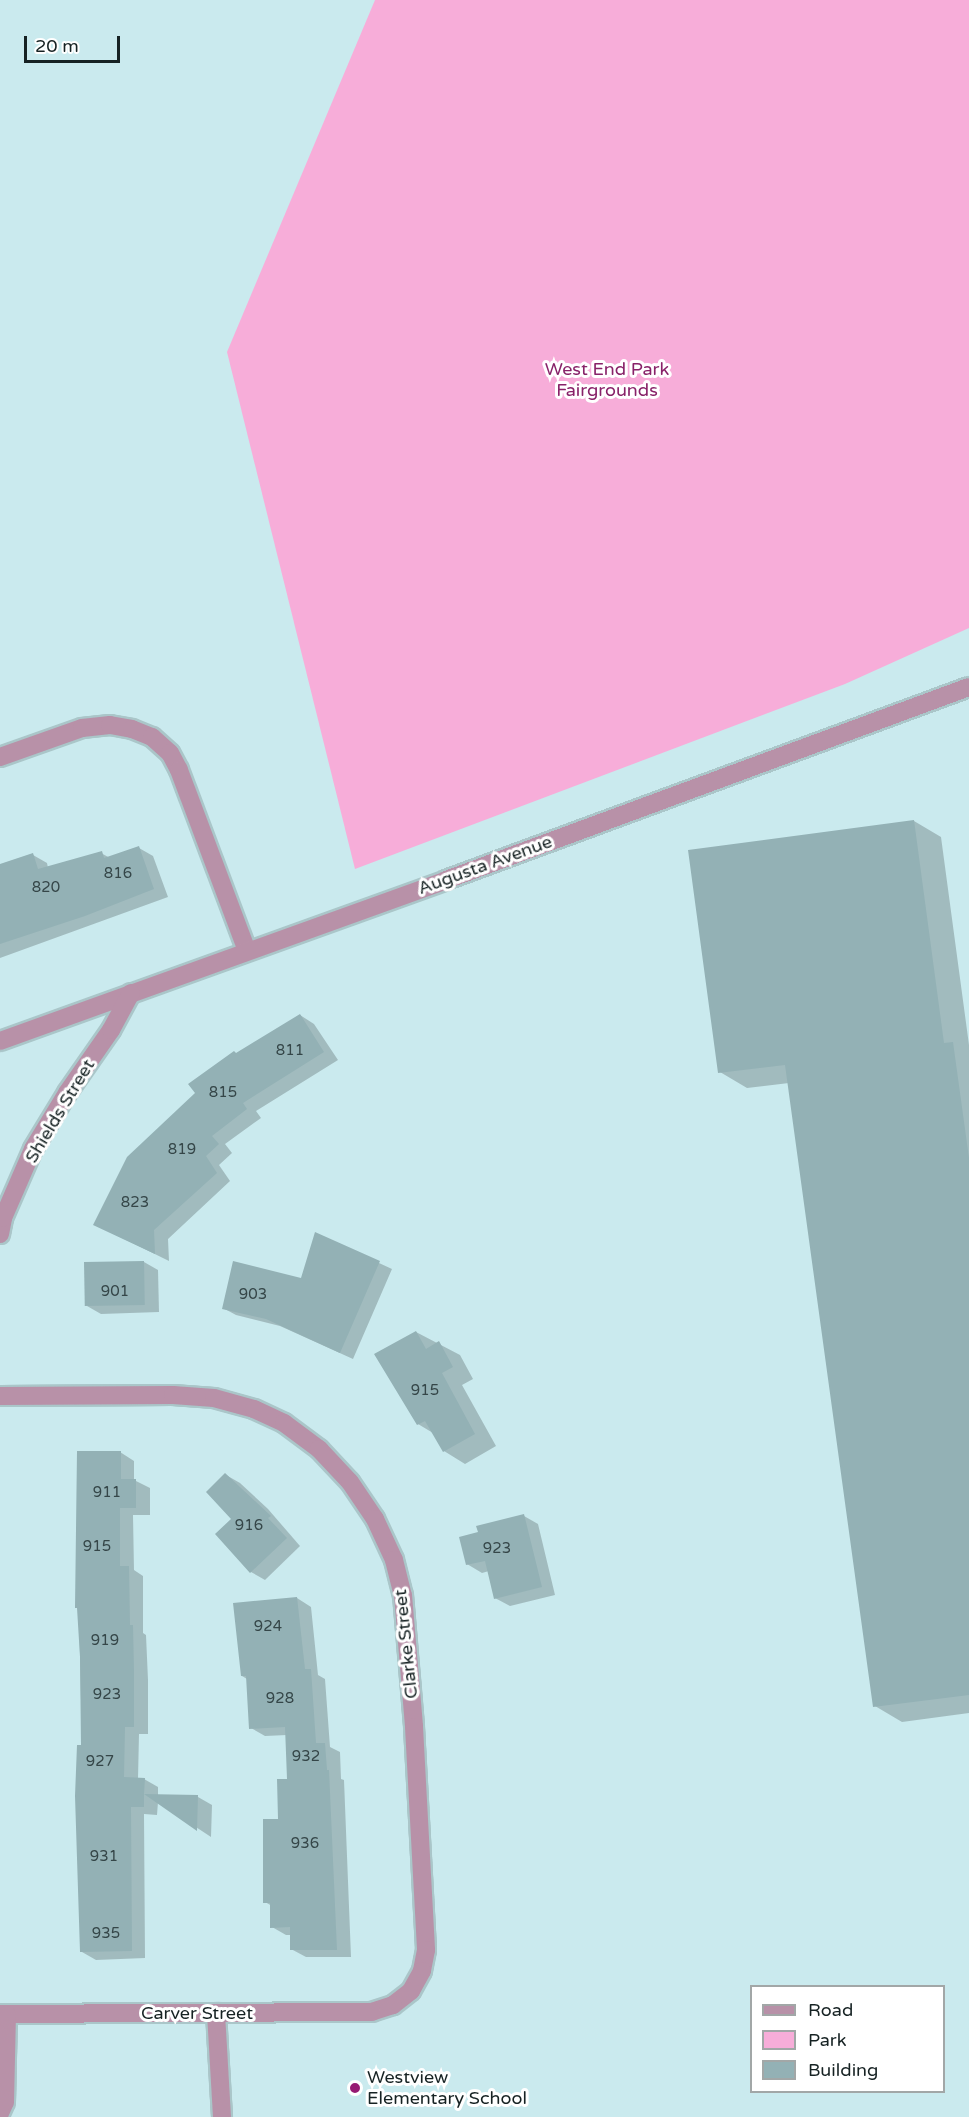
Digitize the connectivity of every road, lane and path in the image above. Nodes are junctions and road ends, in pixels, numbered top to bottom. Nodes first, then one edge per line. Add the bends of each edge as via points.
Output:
1 (969, 687) edge
2 (0, 757) edge
3 (247, 951) junction
4 (131, 993) junction
5 (0, 1041) edge
6 (0, 1234) edge
7 (0, 1396) edge
8 (393, 2005) joint
9 (216, 2013) junction
10 (4, 2014) edge
11 (0, 2113) edge
12 (222, 2117) edge

1 - 3 street, Augusta Avenue
2 - 3 street via 82,728 110,725 152,737 170,753 179,770
3 - 4 street, Augusta Avenue
4 - 5 street, Augusta Avenue
4 - 6 street, Shields Street via 33,1149
7 - 8 street, Clarke Street via 173,1395 214,1398 254,1409 284,1423 319,1449 350,1482 375,1519 394,1560 403,1595 426,1950 422,1971 411,1991
8 - 9 street, Carver Street via 372,2012
9 - 10 street, Carver Street
9 - 12 street
10 - 11 street via 5,2102

